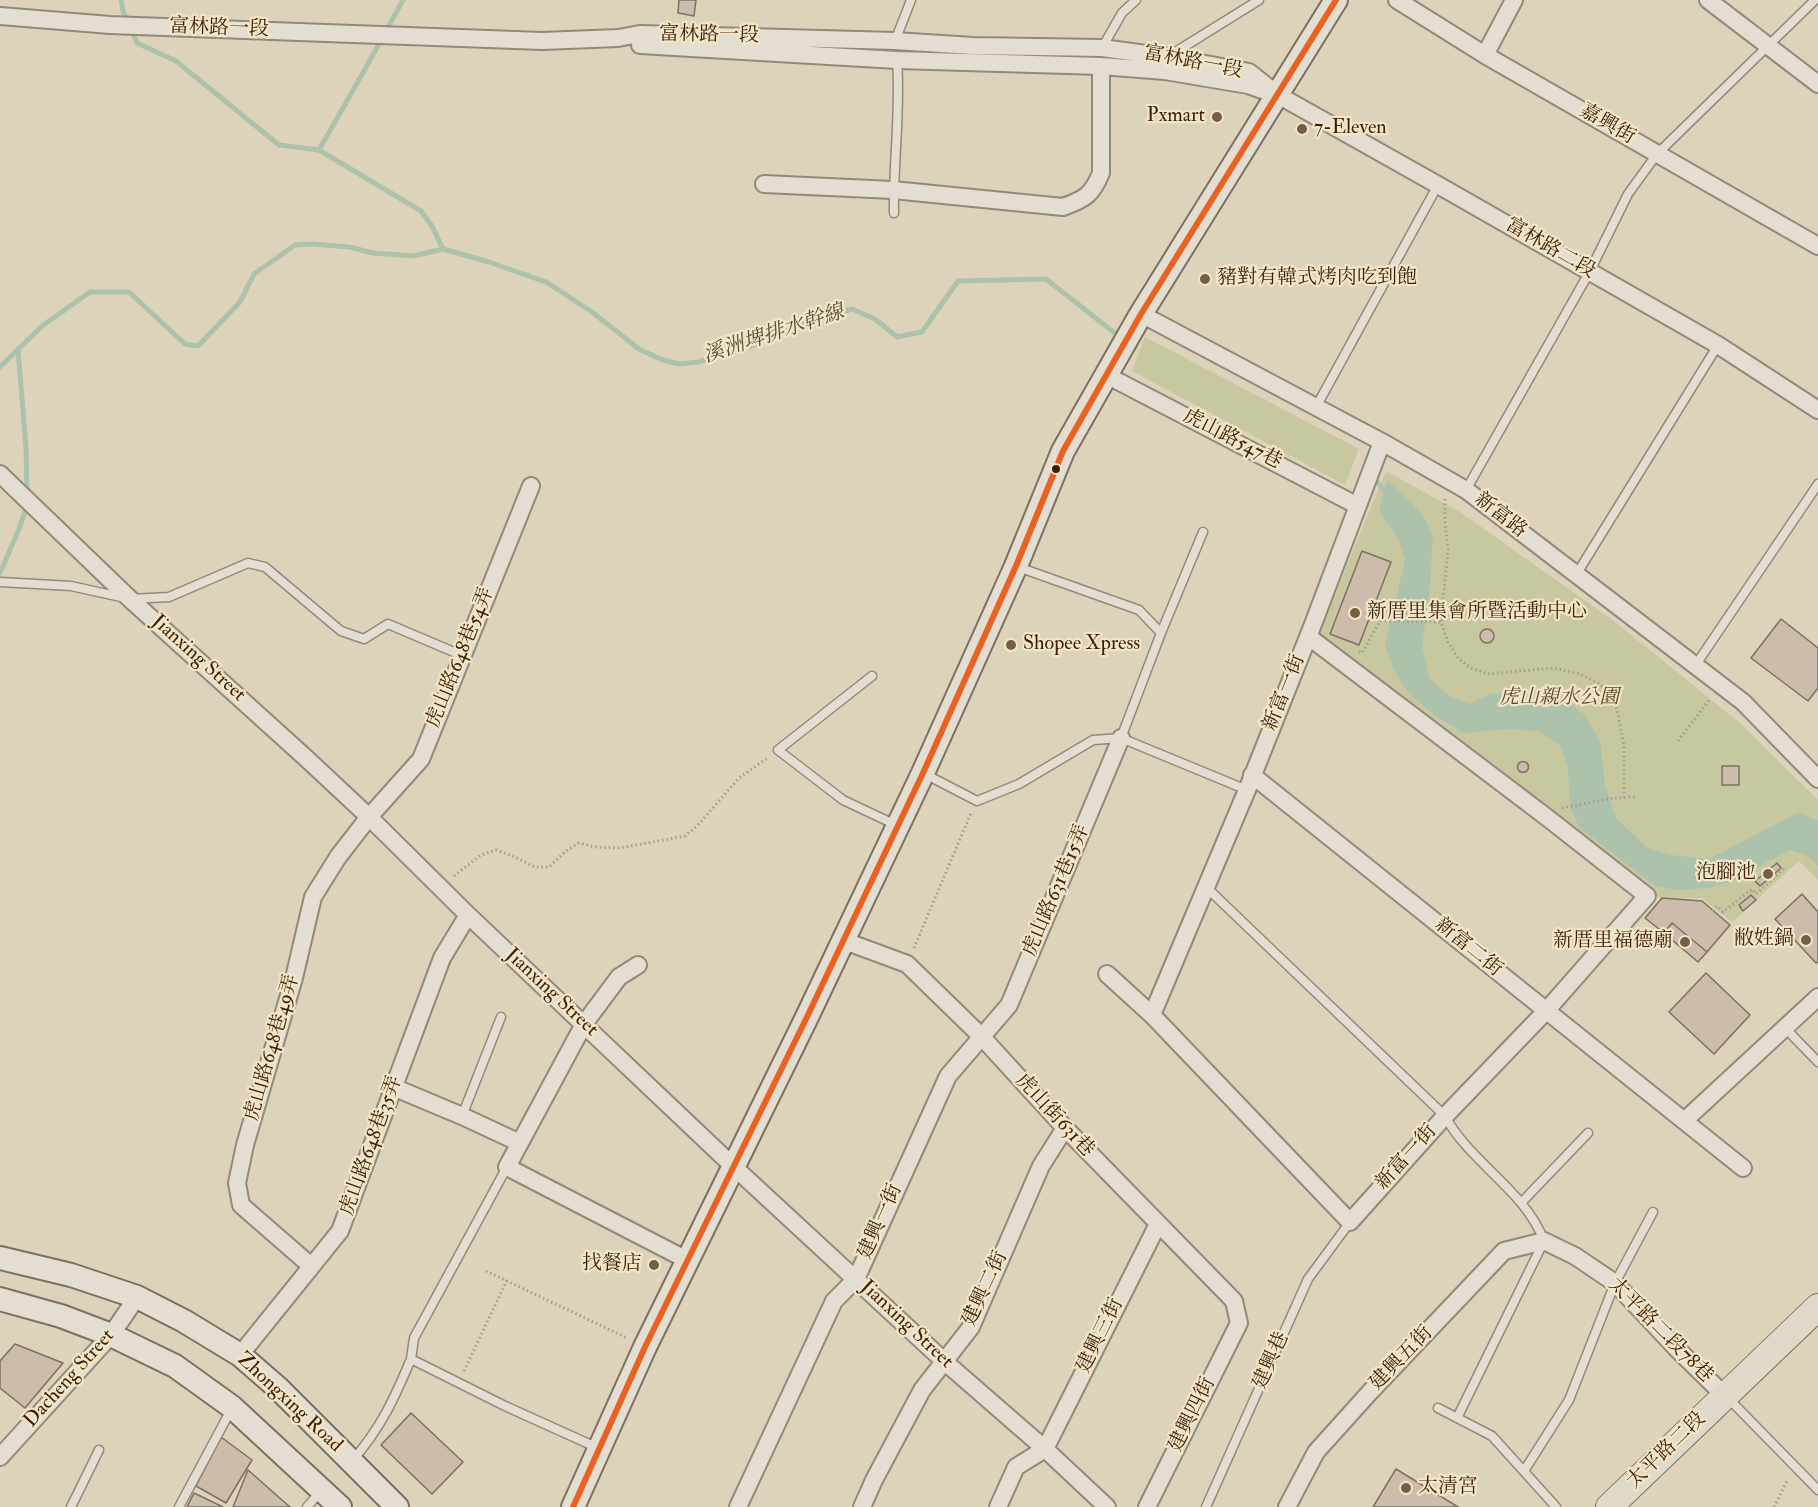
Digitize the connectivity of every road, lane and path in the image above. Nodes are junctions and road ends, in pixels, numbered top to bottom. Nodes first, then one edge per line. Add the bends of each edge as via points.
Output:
1 (911, 0) edge
2 (1136, 0) edge
3 (1259, 0) edge
4 (1336, 0) edge
5 (1397, 0) edge
6 (1514, 0) edge
7 (1708, 0) edge
8 (1815, 0) edge
9 (0, 16) edge
10 (618, 38) junction
11 (895, 41) junction
12 (1769, 47) junction
13 (1102, 48) junction
14 (1485, 54) junction
15 (1168, 57) junction
16 (897, 60) junction
17 (1101, 66) junction
18 (1818, 84) edge
19 (1278, 95) junction
20 (1657, 154) junction
21 (764, 184) dead end
22 (1438, 185) junction
23 (893, 190) junction
24 (894, 213) dead end
25 (1818, 246) edge
26 (1590, 271) junction
27 (1141, 314) junction
28 (1718, 345) junction
29 (1106, 375) junction
30 (1316, 407) junction
31 (1818, 410) edge
32 (1382, 442) junction
33 (0, 474) edge
34 (1444, 478) junction
35 (1818, 484) edge
36 (531, 486) dead end
37 (1466, 490) junction
38 (1358, 506) junction
39 (1203, 532) dead end
40 (1016, 566) junction
41 (1576, 575) junction
42 (2, 581) edge
43 (130, 599) junction
44 (1441, 622) junction
45 (1161, 633) junction
46 (1309, 636) junction
47 (1352, 648) dead end
48 (461, 655) junction
49 (1695, 666) junction
50 (872, 676) dead end
51 (1720, 685) junction
52 (1121, 738) junction
53 (1678, 741) dead end
54 (778, 750) junction
55 (923, 772) junction
56 (1818, 779) edge
57 (1250, 782) junction
58 (1637, 797) dead end
59 (1624, 798) junction
60 (977, 801) junction
61 (1561, 808) dead end
62 (369, 818) junction
63 (897, 825) junction
64 (1785, 868) dead end
65 (1206, 887) junction
66 (439, 888) junction
67 (1713, 911) dead end
68 (468, 915) junction
69 (842, 940) junction
70 (907, 964) junction
71 (638, 965) dead end
72 (1107, 974) dead end
73 (1818, 997) edge
74 (1546, 1011) junction
75 (1152, 1015) junction
76 (501, 1017) dead end
77 (584, 1024) junction
78 (1785, 1028) junction
79 (981, 1036) junction
80 (1818, 1062) edge
81 (393, 1087) junction
82 (462, 1116) junction
83 (1445, 1116) junction
84 (1684, 1121) junction
85 (1065, 1128) junction
86 (1588, 1133) dead end
87 (520, 1143) junction
88 (507, 1167) junction
89 (734, 1167) junction
90 (1743, 1168) dead end
91 (1521, 1203) junction
92 (1653, 1212) dead end
93 (1350, 1222) junction
94 (1158, 1224) junction
95 (1544, 1241) junction
96 (0, 1258) edge
97 (687, 1260) junction
98 (311, 1266) junction
99 (486, 1271) dead end
100 (856, 1279) junction
101 (507, 1280) junction
102 (1615, 1283) junction
103 (137, 1298) junction
104 (0, 1299) edge
105 (1818, 1307) edge
106 (1239, 1323) joint
107 (111, 1335) junction
108 (645, 1347) junction
109 (240, 1356) junction
110 (411, 1359) junction
111 (945, 1362) junction
112 (464, 1372) dead end
113 (1725, 1396) junction
114 (232, 1407) junction
115 (1438, 1408) dead end
116 (1457, 1418) junction
117 (599, 1449) junction
118 (1045, 1449) junction
119 (99, 1450) dead end
120 (0, 1457) edge
121 (352, 1461) junction
122 (1794, 1466) junction
123 (1524, 1470) junction
124 (1818, 1490) edge
125 (315, 1498) edge
126 (71, 1507) edge
127 (178, 1507) edge
128 (340, 1507) edge
129 (397, 1507) edge
130 (573, 1507) edge
131 (738, 1507) edge
132 (862, 1507) edge
133 (998, 1507) edge
134 (1107, 1507) edge
135 (1147, 1507) edge
136 (1206, 1507) edge
137 (1287, 1507) edge
138 (1556, 1507) edge
139 (1609, 1507) edge
140 (1774, 1507) edge

1 - 11 lane
2 - 13 lane via 1122,13
3 - 15 lane
4 - 19 street
5 - 14 street, 嘉興街
6 - 14 street
7 - 12 street
8 - 12 lane
9 - 10 street, 富林路一段 via 110,25 483,39
10 - 11 street, 富林路一段 via 640,34
10 - 16 street, 富林路一段 via 643,46
11 - 13 street, 富林路一段
12 - 18 street
12 - 20 lane
13 - 15 street, 富林路一段
14 - 20 street, 嘉興街
15 - 19 street, 富林路一段 via 1249,72
16 - 17 street, 富林路一段
16 - 23 lane
17 - 19 street, 富林路一段 via 1165,71 1248,85
17 - 23 street via 1101,172 1095,188 1081,200 1063,207
19 - 22 street, 富林路二段
19 - 27 street
20 - 25 street, 嘉興街
20 - 26 lane via 1628,194
21 - 23 street
22 - 26 street, 富林路二段
22 - 30 lane
23 - 24 lane
26 - 28 street, 富林路二段
26 - 37 lane
27 - 29 street
27 - 30 street, 新富路
28 - 31 street, 富林路二段
28 - 41 lane
29 - 38 street, 虎山路547巷
29 - 40 street via 1063,451
30 - 32 street, 新富路
32 - 34 street, 新富路
32 - 38 street, 新富一街
33 - 43 street, Jianxing Street
34 - 37 street, 新富路
34 - 44 path via 1448,549
35 - 49 lane
36 - 48 street, 虎山路648巷54弄
37 - 41 street, 新富路
38 - 46 street, 新富一街
39 - 45 lane
40 - 45 lane via 1139,610
40 - 55 street
41 - 49 street, 新富路
42 - 43 lane via 71,586
43 - 48 lane via 169,597 248,563 265,567 341,631 364,639 388,624
43 - 62 street, Jianxing Street
44 - 47 path via 1380,621 1362,653
44 - 59 path via 1458,658 1471,668 1488,674 1553,668 1580,674 1600,684 1615,701 1618,714 1624,746
45 - 52 lane
46 - 57 street, 新富一街
46 - 74 street, 新富一街 via 1647,897
48 - 62 street, 虎山路648巷54弄 via 421,759
49 - 51 street, 新富路
50 - 54 lane
51 - 53 path
51 - 56 street, 新富路 via 1743,702
52 - 57 lane
52 - 60 lane via 1093,740 1019,784
52 - 79 street, 虎山路631巷15弄 via 1009,1005
54 - 63 lane via 843,800
54 - 66 path via 739,778 685,836 620,848 579,843 549,867 535,867 496,850 481,855
55 - 60 lane
55 - 63 street
57 - 65 street, 新富一街
57 - 74 street, 新富二街
58 - 59 path
59 - 61 path
60 - 70 path
62 - 66 street, Jianxing Street
62 - 98 street, 虎山路648巷49弄 via 313,897 237,1183 241,1205
63 - 69 street
64 - 67 path via 1756,894 1752,889 1723,912 1718,906
65 - 75 street, 新富一街
65 - 83 lane
66 - 68 street, Jianxing Street
68 - 77 street, Jianxing Street
68 - 81 street, 虎山路648巷35弄 via 442,958
69 - 70 street, 虎山街631巷
69 - 89 street
70 - 79 street, 虎山街631巷
71 - 77 street via 619,976
72 - 75 street
73 - 78 street
74 - 83 street, 新富一街
74 - 84 street, 新富二街
75 - 93 street
76 - 82 lane
77 - 87 street
77 - 89 street, Jianxing Street
78 - 80 lane
78 - 84 street
79 - 85 street, 虎山街631巷
79 - 100 street, 建興一街 via 948,1076
81 - 82 street
81 - 98 street, 虎山路648巷35弄 via 340,1231
82 - 87 street
83 - 91 lane via 1454,1131
83 - 93 street, 新富一街
84 - 90 street, 新富二街
85 - 94 street, 虎山街631巷
85 - 111 street, 建興二街 via 1041,1166 971,1327
86 - 91 lane
87 - 88 street
88 - 97 street
88 - 110 lane via 414,1338
89 - 97 street
89 - 100 street, Jianxing Street
91 - 95 lane
92 - 102 lane
93 - 136 lane, 建興巷 via 1308,1280
94 - 106 street, 虎山街631巷 via 1234,1301
94 - 118 street, 建興三街
95 - 102 street, 太平路二段78巷
95 - 116 lane
95 - 137 street, 建興五街 via 1504,1251 1316,1452
96 - 103 street, Zhongxing Road via 71,1275
97 - 108 street
98 - 109 street, 虎山路648巷35弄
99 - 101 path
100 - 111 street, Jianxing Street
100 - 131 street, 建興一街 via 834,1301
101 - 108 path
101 - 112 path
102 - 113 street, 太平路二段78巷
102 - 123 lane via 1569,1400
103 - 107 street, Dacheng Street
103 - 109 street, Zhongxing Road via 184,1321
104 - 107 street
105 - 113 main road, 太平路二段
106 - 135 street, 建興四街
107 - 114 street via 175,1366
107 - 120 street, Dacheng Street
108 - 117 street
109 - 121 street, Zhongxing Road
110 - 117 lane
110 - 121 lane via 390,1407 370,1441
111 - 118 street, Jianxing Street
111 - 132 street, 建興二街 via 922,1390
113 - 122 lane
113 - 139 main road, 太平路二段
114 - 125 street
114 - 127 lane
115 - 116 lane
116 - 123 lane via 1492,1436
117 - 130 street
118 - 133 street via 1016,1467
118 - 134 street, Jianxing Street
119 - 126 lane
121 - 129 street, Zhongxing Road
122 - 124 lane
122 - 140 path
123 - 138 lane
125 - 128 street

